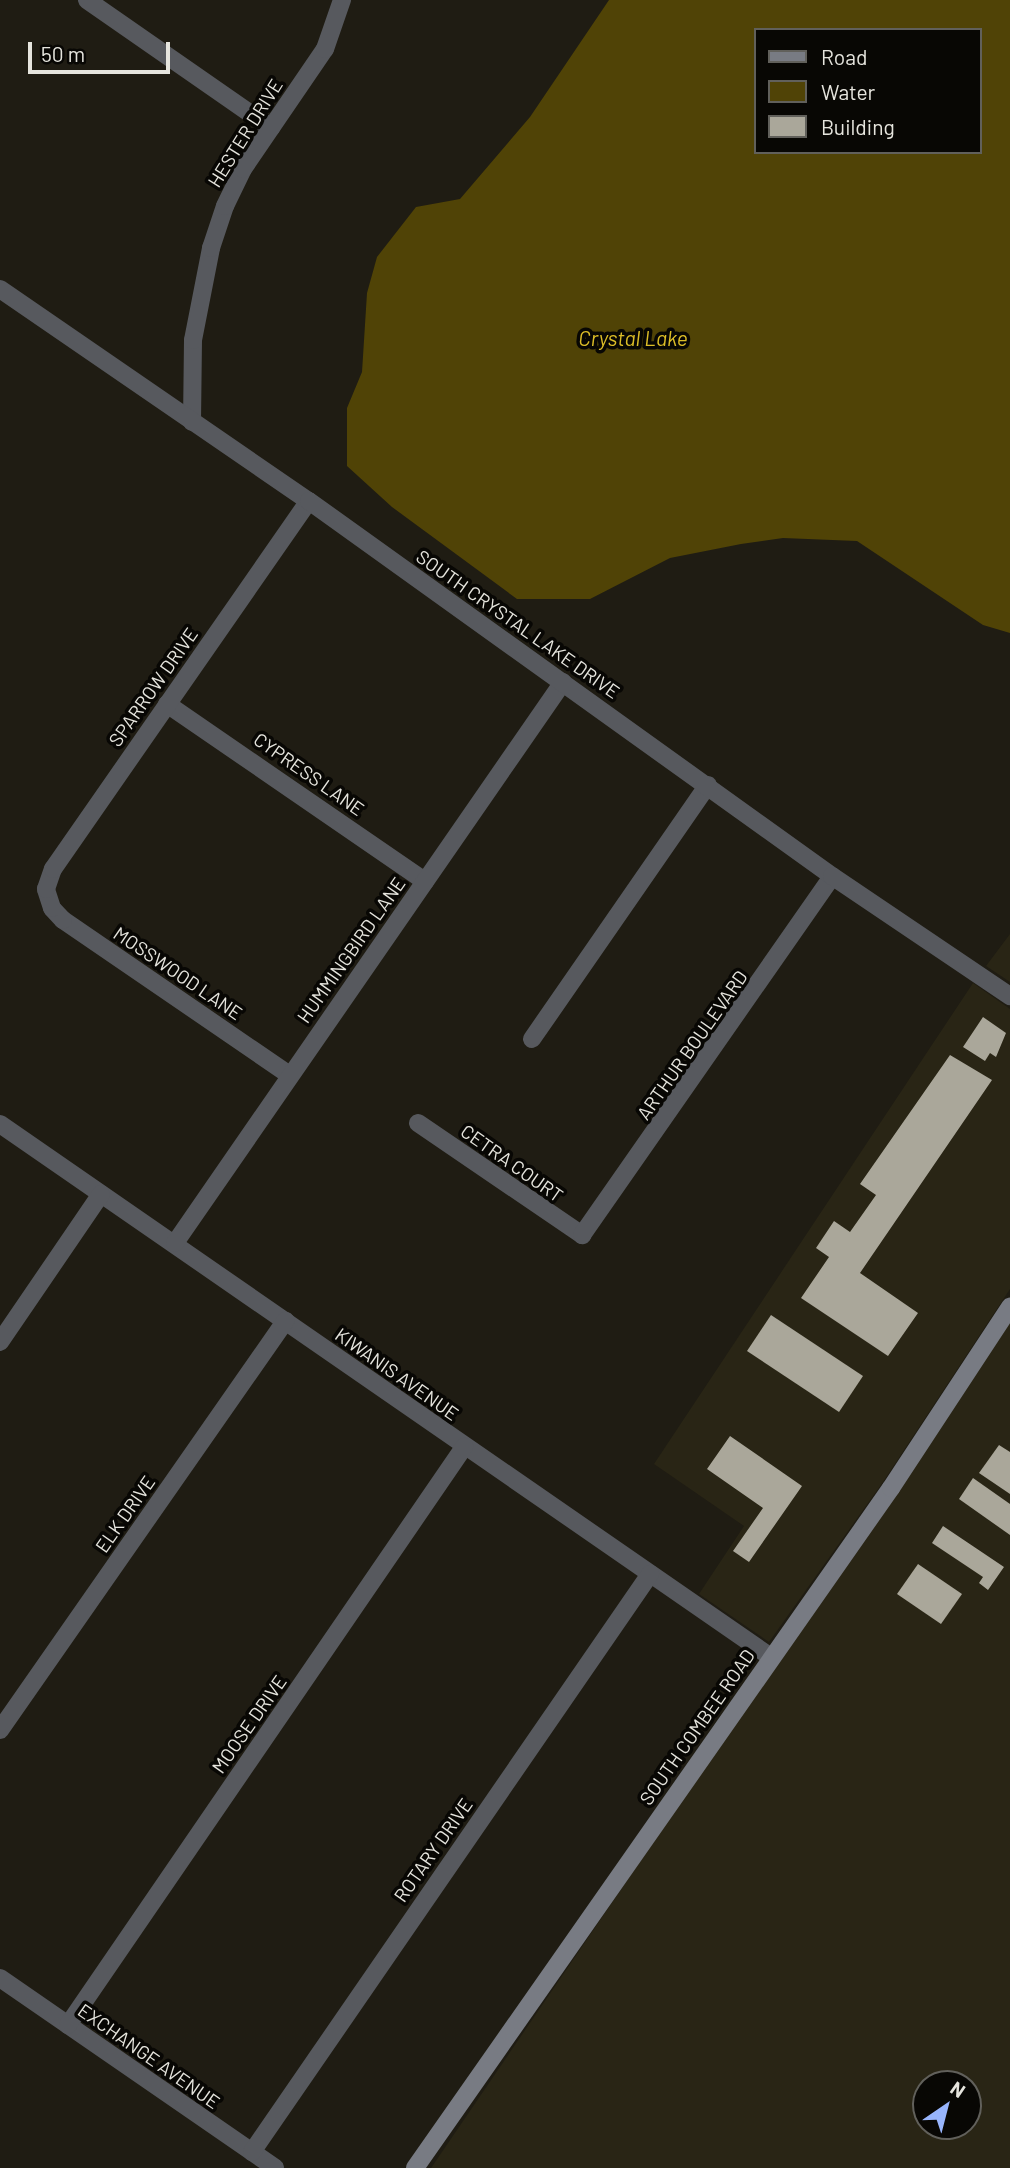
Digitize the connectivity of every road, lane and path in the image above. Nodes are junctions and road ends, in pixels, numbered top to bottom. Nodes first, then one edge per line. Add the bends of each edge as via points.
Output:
1 (88, 0) edge
2 (342, 0) edge
3 (271, 128) junction
4 (0, 289) edge
5 (192, 422) junction
6 (309, 501) junction
7 (563, 682) junction
8 (167, 704) junction
9 (708, 785) junction
10 (832, 876) junction
11 (425, 881) junction
12 (49, 903) joint
13 (1010, 996) edge
14 (532, 1039) dead end
15 (288, 1074) junction
16 (418, 1123) dead end
17 (0, 1124) edge
18 (101, 1194) junction
19 (582, 1235) joint
20 (175, 1243) junction
21 (1010, 1307) edge
22 (285, 1321) junction
23 (0, 1342) edge
24 (464, 1447) junction
25 (650, 1574) junction
26 (771, 1657) junction
27 (0, 1730) edge
28 (0, 1978) edge
29 (68, 2025) junction
30 (253, 2152) junction
31 (275, 2168) edge
32 (415, 2168) edge

1 - 3 street
2 - 3 street, HESTER DRIVE via 325,49
3 - 5 street, HESTER DRIVE via 243,169 211,248 193,340
4 - 5 street, SOUTH CRYSTAL LAKE DRIVE
5 - 6 street, SOUTH CRYSTAL LAKE DRIVE
6 - 7 street, SOUTH CRYSTAL LAKE DRIVE
6 - 8 street, SPARROW DRIVE
7 - 9 street, SOUTH CRYSTAL LAKE DRIVE
7 - 11 street, HUMMINGBIRD LANE
8 - 11 street, CYPRESS LANE
8 - 12 street, SPARROW DRIVE via 53,869 46,889
9 - 10 street, SOUTH CRYSTAL LAKE DRIVE
9 - 14 street
10 - 13 street, SOUTH CRYSTAL LAKE DRIVE
10 - 19 street, ARTHUR BOULEVARD
11 - 15 street, HUMMINGBIRD LANE
12 - 15 street, MOSSWOOD LANE via 63,920
15 - 20 street, HUMMINGBIRD LANE
16 - 19 street, CETRA COURT
17 - 18 street, KIWANIS AVENUE
18 - 20 street, KIWANIS AVENUE
18 - 23 street
20 - 22 street, KIWANIS AVENUE
21 - 26 main road, SOUTH COMBEE ROAD via 891,1488
22 - 24 street, KIWANIS AVENUE
22 - 27 street, ELK DRIVE
24 - 25 street, KIWANIS AVENUE
24 - 29 street, MOOSE DRIVE
25 - 26 street, KIWANIS AVENUE
25 - 30 street, ROTARY DRIVE
26 - 32 main road, SOUTH COMBEE ROAD
28 - 29 street, EXCHANGE AVENUE
29 - 30 street, EXCHANGE AVENUE
30 - 31 street, EXCHANGE AVENUE

